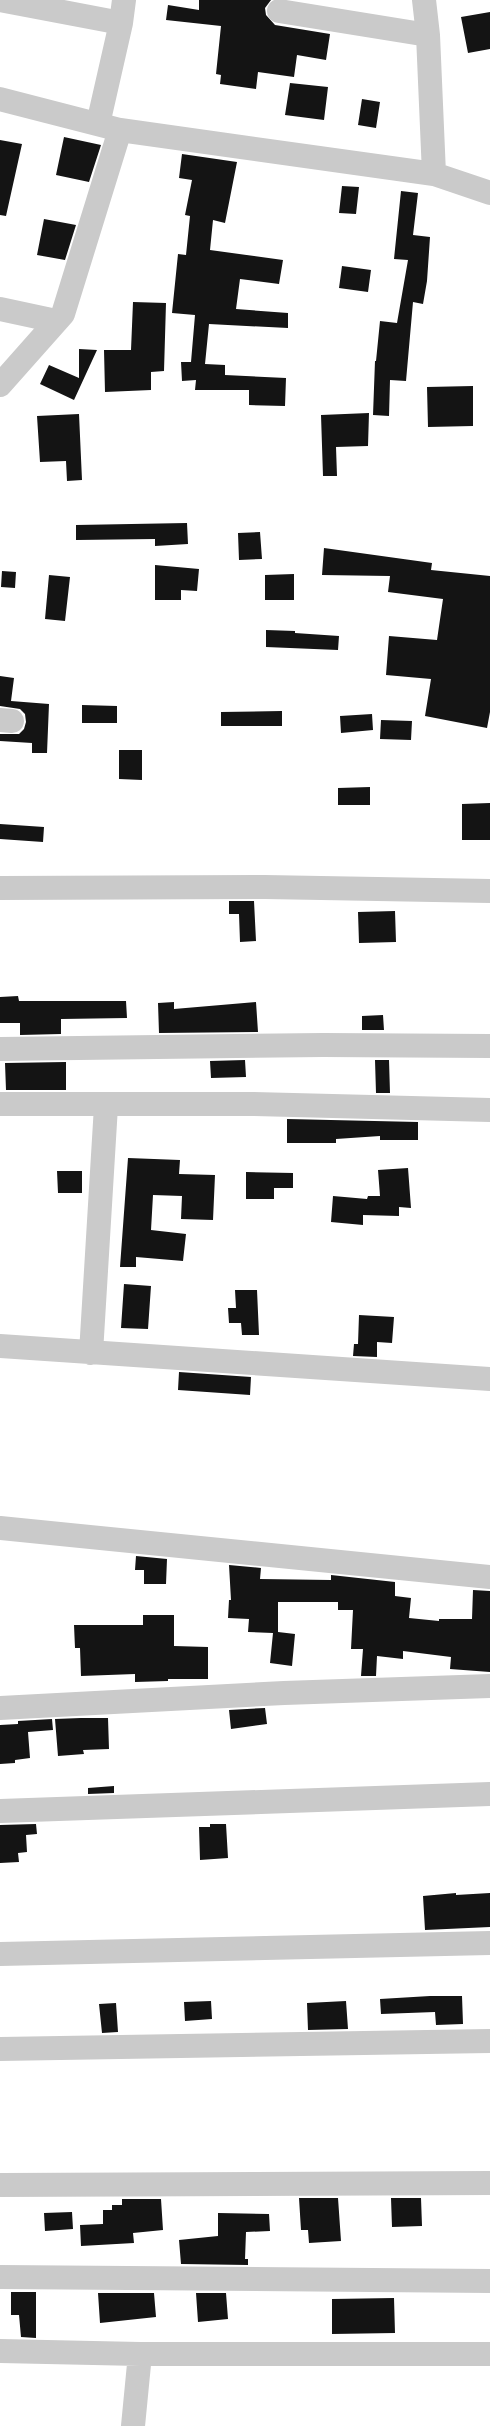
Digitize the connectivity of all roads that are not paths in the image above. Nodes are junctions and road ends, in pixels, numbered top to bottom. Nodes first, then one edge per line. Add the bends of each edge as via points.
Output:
1 (0, 0) edge
2 (424, 0) edge
3 (279, 10) dead end
4 (122, 11) edge
5 (428, 35) junction
6 (0, 99) edge
7 (109, 127) junction
8 (434, 174) junction
9 (490, 193) edge
10 (0, 309) edge
11 (56, 321) junction
12 (0, 385) edge
13 (0, 888) edge
14 (490, 891) edge
15 (490, 1046) edge
16 (0, 1049) edge
17 (0, 1104) edge
18 (106, 1106) junction
19 (490, 1110) edge
20 (0, 1346) edge
21 (91, 1353) junction
22 (490, 1379) edge
23 (0, 1528) edge
24 (490, 1577) edge
25 (490, 1686) edge
26 (0, 1708) edge
27 (490, 1794) edge
28 (0, 1811) edge
29 (490, 1943) edge
30 (0, 1954) edge
31 (490, 2041) edge
32 (0, 2049) edge
33 (490, 2183) edge
34 (0, 2185) edge
35 (0, 2277) edge
36 (490, 2281) edge
37 (0, 2351) edge
38 (140, 2354) junction
39 (490, 2354) edge
40 (133, 2426) edge

1 - 4 street
2 - 5 street
3 - 5 street
4 - 7 street
5 - 8 street
6 - 7 street
7 - 8 street
7 - 11 street via 63,314
8 - 9 street
10 - 11 street
11 - 12 street
13 - 14 street via 265,886
15 - 16 street
17 - 18 street
18 - 19 street via 253,1104
18 - 21 street
20 - 21 street
21 - 22 street
23 - 24 street
25 - 26 street
27 - 28 street
29 - 30 street
31 - 32 street
33 - 34 street
35 - 36 street
37 - 38 street
38 - 39 street
38 - 40 street

